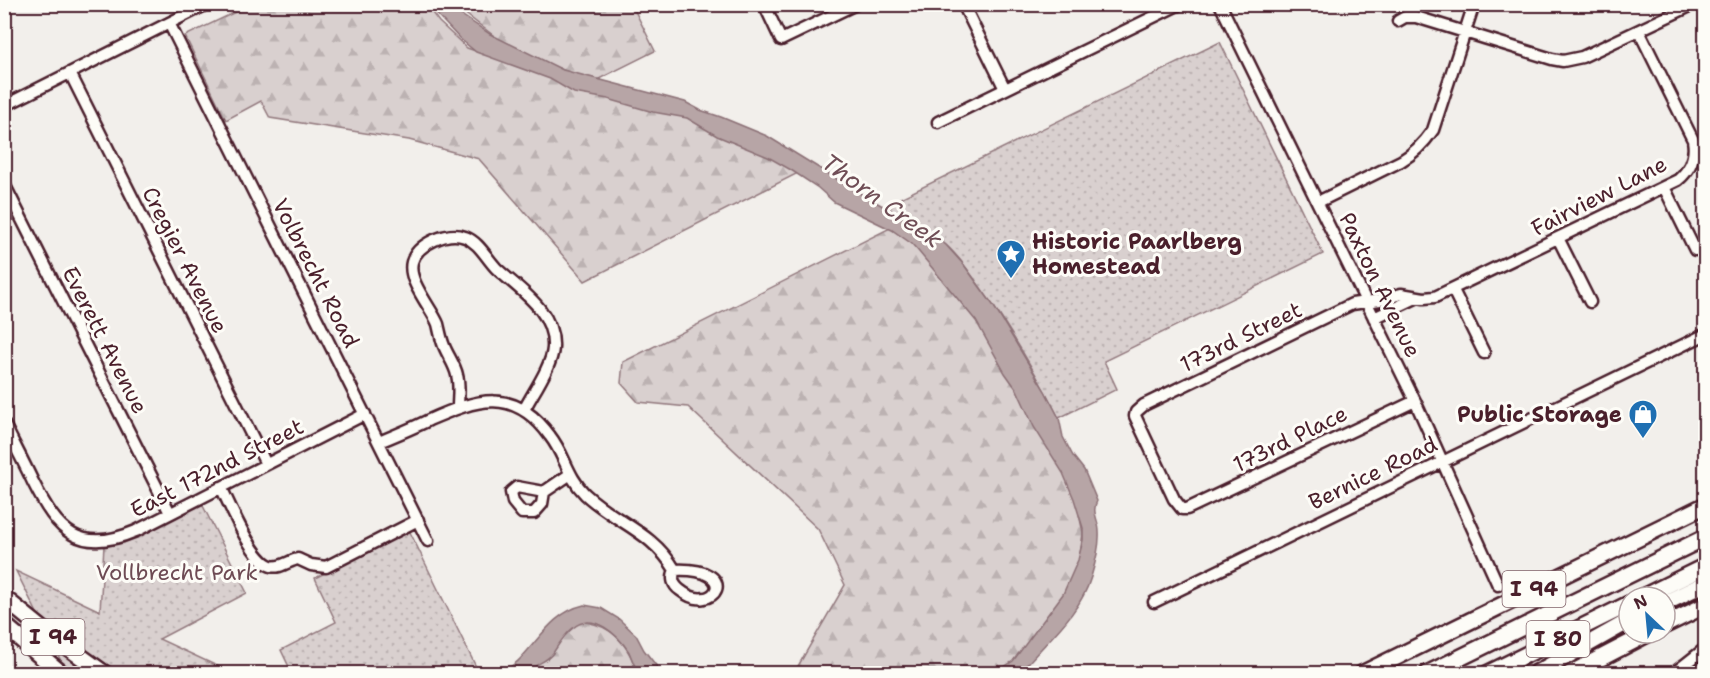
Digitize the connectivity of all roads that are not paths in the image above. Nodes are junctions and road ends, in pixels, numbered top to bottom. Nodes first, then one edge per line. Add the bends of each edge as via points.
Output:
1 (207, 4) edge
2 (764, 4) edge
3 (856, 4) edge
4 (963, 4) edge
5 (1180, 4) edge
6 (1220, 4) edge
7 (1474, 4) edge
8 (1688, 6) edge
9 (1398, 21) dead end
10 (169, 23) junction
11 (1639, 31) junction
12 (1465, 32) junction
13 (70, 73) junction
14 (1005, 89) junction
15 (4, 106) edge
16 (938, 122) dead end
17 (5, 187) edge
18 (1664, 187) junction
19 (1318, 202) junction
20 (1558, 238) junction
21 (1695, 250) dead end
22 (1453, 290) junction
23 (1418, 297) junction
24 (1366, 301) junction
25 (1590, 302) dead end
26 (1374, 318) junction
27 (1706, 334) edge
28 (1484, 353) dead end
29 (1415, 401) junction
30 (458, 407) junction
31 (524, 410) junction
32 (365, 414) junction
33 (4, 424) edge
34 (379, 442) junction
35 (1443, 460) junction
36 (266, 464) junction
37 (569, 475) junction
38 (221, 487) junction
39 (544, 492) dead end
40 (1706, 505) edge
41 (1182, 509) joint
42 (170, 513) junction
43 (418, 520) junction
44 (1706, 537) edge
45 (428, 541) dead end
46 (1706, 566) edge
47 (675, 570) dead end
48 (1706, 583) edge
49 (1498, 585) dead end
50 (1667, 585) edge
51 (1677, 597) edge
52 (4, 598) edge
53 (1154, 602) dead end
54 (1706, 604) edge
55 (1617, 610) edge
56 (1677, 619) edge
57 (4, 625) edge
58 (1617, 628) edge
59 (4, 633) edge
60 (1626, 645) edge
61 (1630, 645) edge
62 (1706, 648) edge
63 (1362, 673) edge
64 (48, 674) edge
65 (62, 674) edge
66 (105, 674) edge
67 (1427, 674) edge
68 (1487, 674) edge
69 (1535, 674) edge
70 (1570, 674) edge
71 (1585, 674) edge
72 (1673, 674) edge

1 - 10 street
2 - 3 street via 781,40
4 - 14 street
5 - 14 street
6 - 19 street, Paxton Avenue
7 - 12 street
8 - 11 street
9 - 12 street via 1416,17
10 - 13 street
10 - 32 street, Volbrecht Road
11 - 12 street via 1582,57 1563,61
11 - 18 street, Fairview Lane via 1695,147 1685,174
12 - 19 street via 1427,139 1401,161
13 - 15 street
13 - 36 street, Cregier Avenue
14 - 16 street
17 - 42 street, Everett Avenue
18 - 20 street, Fairview Lane
18 - 21 street
19 - 24 street, Paxton Avenue
20 - 22 street, Fairview Lane
20 - 25 street
22 - 23 street, Fairview Lane via 1435,297
22 - 28 street
23 - 24 street, Fairview Lane via 1401,294
23 - 26 street, Fairview Lane
24 - 26 street, Paxton Avenue
24 - 41 street, 173rd Street via 1352,304 1136,412 1137,423
26 - 29 street, Paxton Avenue
27 - 35 street, Bernice Road
29 - 35 street, Paxton Avenue
29 - 41 street, 173rd Place via 1194,507
30 - 31 street via 492,401
30 - 31 street via 458,377 411,269 420,249 450,236 467,237 531,297 548,324 553,348
30 - 34 street
31 - 37 street via 551,437
32 - 34 street, Volbrecht Road
32 - 36 street, East 172nd Street
33 - 42 street, East 172nd Street via 52,517 82,539 117,539
34 - 43 street, Volbrecht Road
35 - 49 street, Paxton Avenue
35 - 53 street, Bernice Road
36 - 38 street, East 172nd Street
37 - 39 street
37 - 47 street via 592,500 651,540
38 - 42 street, East 172nd Street
38 - 43 street via 253,549 271,566 298,559 311,566 326,567
40 - 63 highway, I 94
43 - 45 street, Volbrecht Road
44 - 67 highway, I 80
46 - 50 highway
48 - 51 highway
52 - 66 highway, I 94
54 - 56 highway
55 - 68 highway, I 80
57 - 65 highway
58 - 69 highway
59 - 64 highway
60 - 70 highway
61 - 71 highway
62 - 72 street

